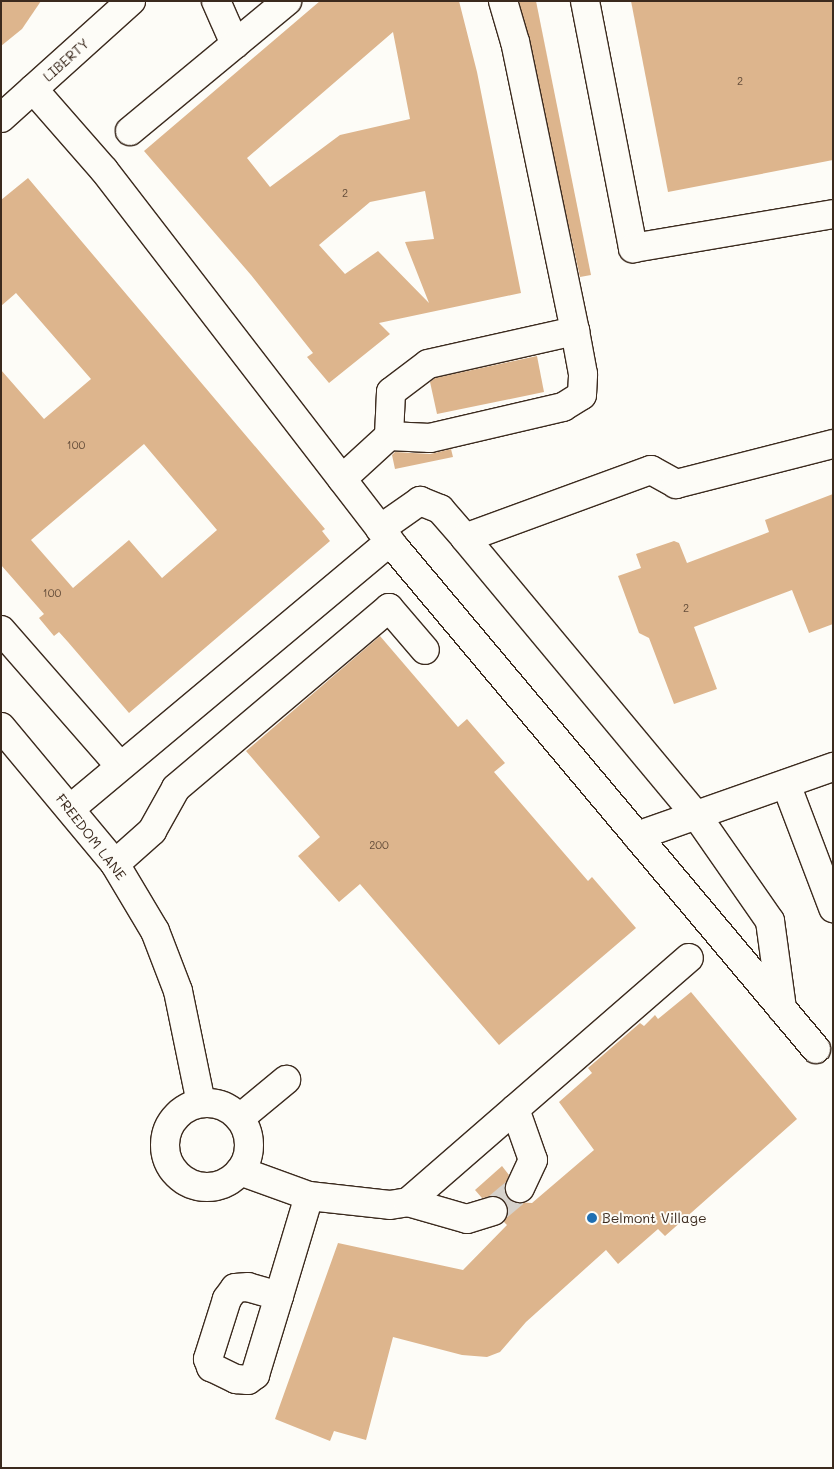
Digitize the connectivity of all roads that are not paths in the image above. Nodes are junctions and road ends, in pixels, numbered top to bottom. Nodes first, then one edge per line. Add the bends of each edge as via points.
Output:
1 (132, 1) edge
2 (216, 1) edge
3 (287, 1) edge
4 (503, 1) edge
5 (585, 1) edge
6 (235, 44) junction
7 (34, 88) junction
8 (1, 118) edge
9 (130, 131) dead end
10 (833, 214) edge
11 (575, 331) junction
12 (389, 436) junction
13 (833, 444) edge
14 (342, 479) junction
15 (385, 535) junction
16 (465, 538) junction
17 (1, 630) edge
18 (425, 650) dead end
19 (1, 727) edge
20 (120, 766) junction
21 (833, 767) edge
22 (786, 784) junction
23 (70, 809) junction
24 (697, 816) junction
25 (637, 836) junction
26 (115, 864) junction
27 (833, 908) edge
28 (689, 958) dead end
29 (782, 1009) junction
30 (816, 1050) dead end
31 (286, 1080) dead end
32 (202, 1103) junction
33 (515, 1109) junction
34 (240, 1118) junction
35 (240, 1171) junction
36 (520, 1188) tunnel mouth
37 (309, 1196) junction
38 (408, 1202) junction
39 (494, 1211) tunnel mouth
40 (279, 1296) dead end

1 - 7 street, LIBERTY
2 - 6 street
3 - 6 street
4 - 11 street via 515,42
5 - 10 street via 633,248
6 - 9 street
7 - 8 street, LIBERTY
7 - 14 street via 104,170
11 - 12 street via 428,364 391,392
11 - 12 street via 584,374 582,395 563,407 430,438
12 - 14 street
13 - 16 street via 676,484 652,470
14 - 15 street
15 - 16 street via 420,501 440,509
15 - 20 street
15 - 25 street
16 - 24 street
17 - 20 street
18 - 26 street via 390,608 176,788 152,831
19 - 23 street, FREEDOM LANE
20 - 23 street
21 - 22 street
22 - 24 street
22 - 27 street
23 - 26 street, FREEDOM LANE
24 - 25 street
24 - 29 street via 770,921
25 - 29 street
26 - 32 street, FREEDOM LANE via 155,931 178,991
28 - 33 street
29 - 30 street
31 - 34 street
32 - 34 street via 222,1106
32 - 35 street via 177,1114 169,1125 165,1145 170,1165 190,1183 203,1187 223,1183
33 - 36 street via 533,1160
33 - 38 street
34 - 35 street via 249,1144
35 - 37 street
37 - 38 street via 390,1205
37 - 40 street
38 - 39 street via 467,1219

